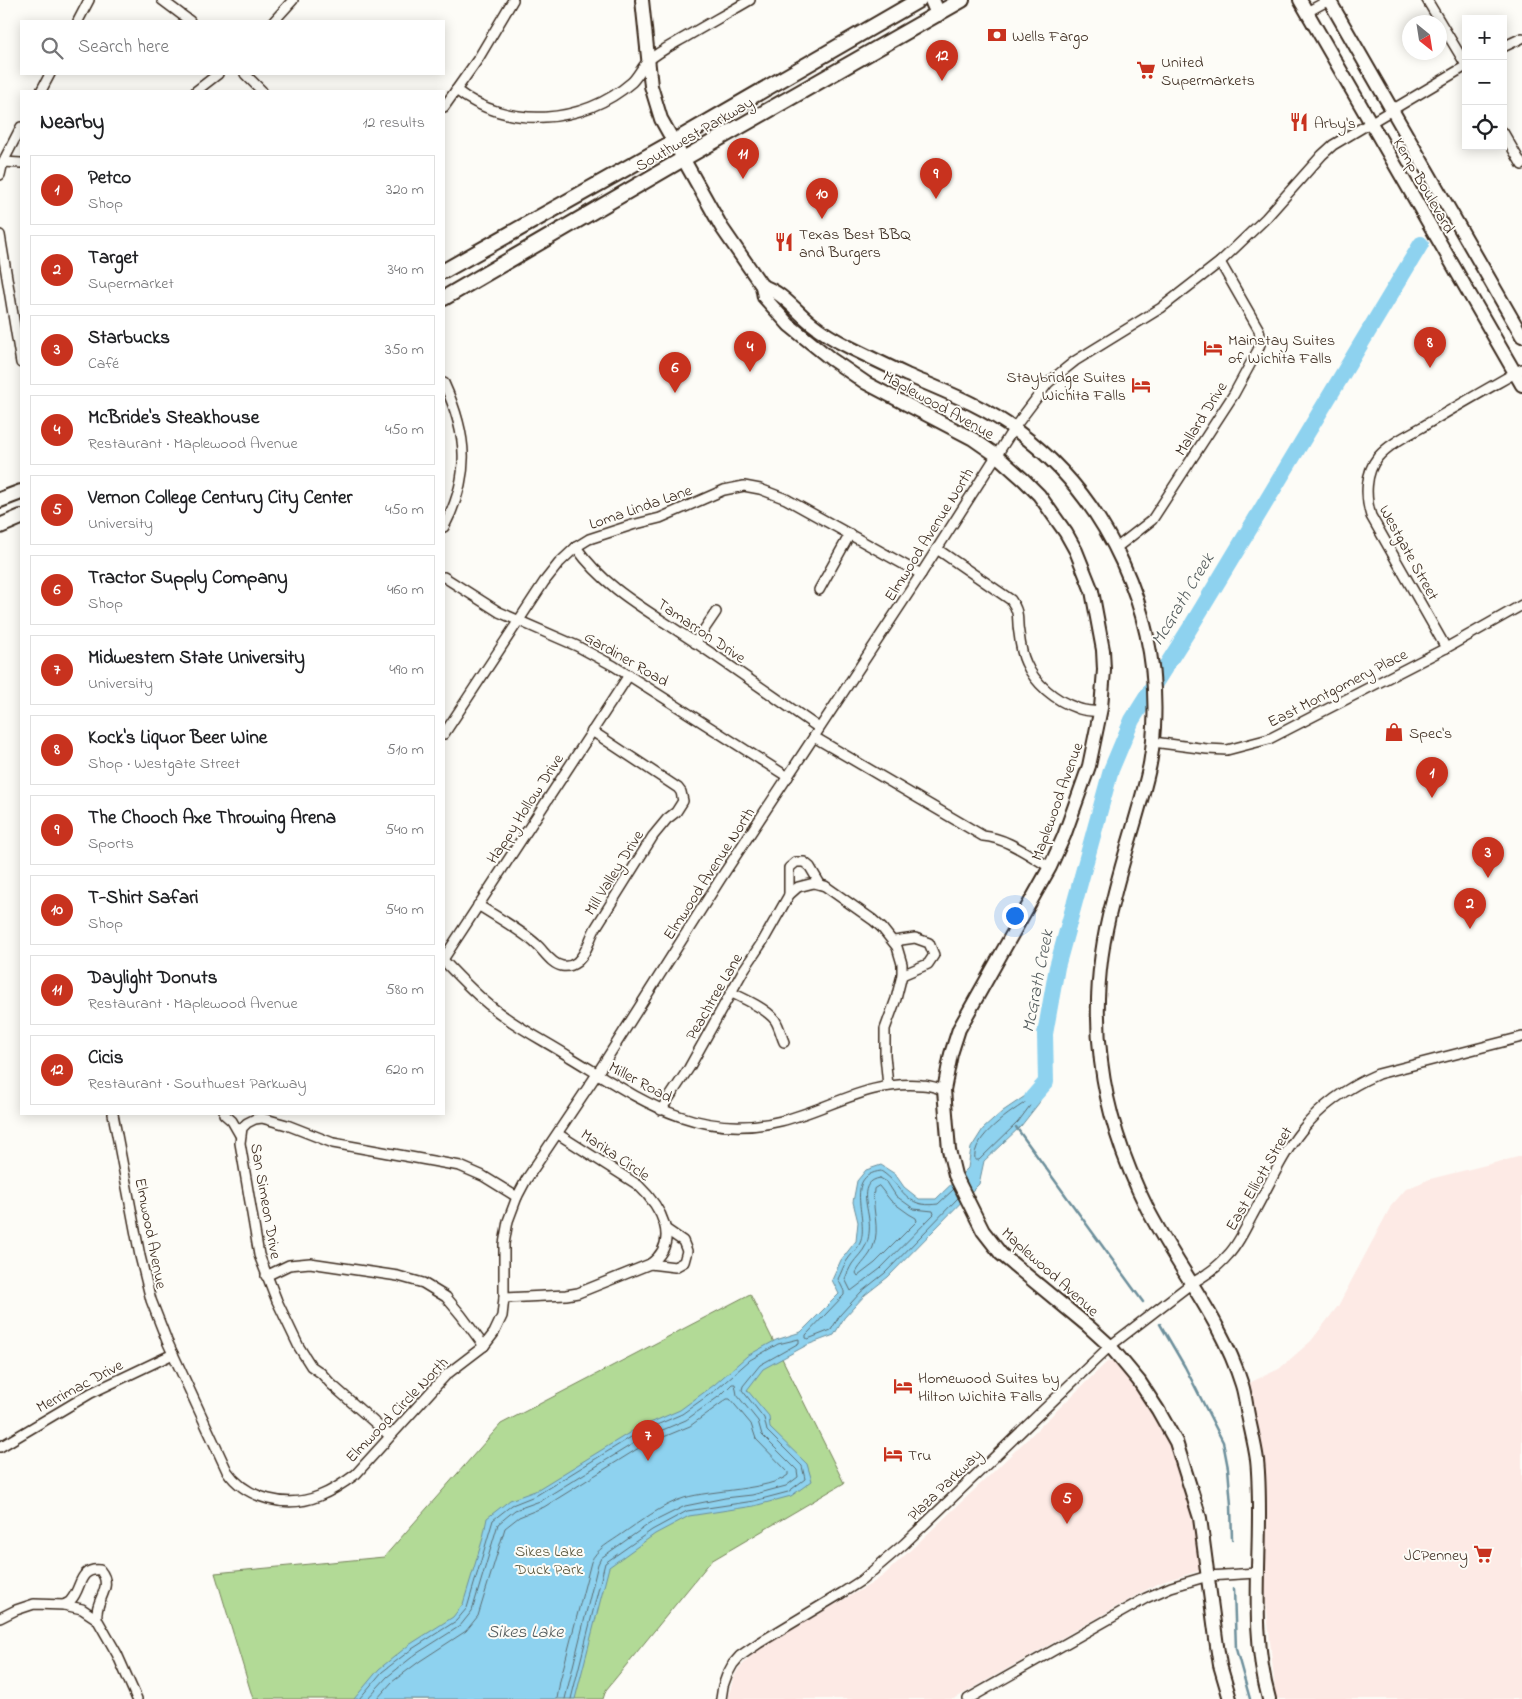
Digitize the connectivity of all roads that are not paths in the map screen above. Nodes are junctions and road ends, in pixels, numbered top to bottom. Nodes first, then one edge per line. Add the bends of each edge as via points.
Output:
1 (89, 0) edge
2 (162, 0) edge
3 (292, 0) edge
4 (513, 0) edge
5 (642, 0) edge
6 (750, 0) edge
7 (919, 0) edge
8 (932, 0) edge
9 (962, 0) edge
10 (1300, 0) edge
11 (1329, 0) edge
12 (1427, 0) edge
13 (1307, 12) junction
14 (938, 14) junction
15 (79, 20) edge
16 (189, 20) edge
17 (275, 20) edge
18 (1522, 38) edge
19 (1507, 45) edge
20 (648, 60) junction
21 (1462, 60) edge
22 (1462, 68) edge
23 (49, 75) edge
24 (217, 75) edge
25 (246, 75) edge
26 (42, 90) edge
27 (197, 90) edge
28 (261, 90) edge
29 (456, 90) junction
30 (445, 106) edge
31 (1392, 109) junction
32 (1370, 122) junction
33 (20, 129) edge
34 (1507, 139) edge
35 (673, 142) junction
36 (683, 159) junction
37 (4, 162) junction
38 (20, 163) edge
39 (1522, 165) edge
40 (0, 175) edge
41 (0, 235) edge
42 (1220, 262) junction
43 (445, 270) edge
44 (762, 286) junction
45 (445, 297) edge
46 (1522, 336) edge
47 (20, 350) edge
48 (1519, 371) edge
49 (1522, 385) edge
50 (445, 386) edge
51 (1014, 428) junction
52 (996, 455) junction
53 (20, 492) edge
54 (0, 500) edge
55 (20, 517) edge
56 (445, 525) edge
57 (0, 526) edge
58 (850, 534) junction
59 (576, 547) junction
60 (1116, 548) junction
61 (937, 549) junction
62 (922, 574) junction
63 (445, 578) edge
64 (820, 590) dead end
65 (1522, 605) edge
66 (716, 612) dead end
67 (518, 621) junction
68 (696, 643) junction
69 (1446, 648) junction
70 (629, 676) junction
71 (1100, 712) junction
72 (819, 728) junction
73 (592, 731) junction
74 (445, 732) edge
75 (814, 736) junction
76 (1153, 742) junction
77 (788, 777) junction
78 (1050, 867) junction
79 (820, 884) junction
80 (788, 895) junction
81 (478, 905) junction
82 (894, 941) junction
83 (445, 957) edge
84 (445, 960) edge
85 (902, 975) junction
86 (732, 993) junction
87 (1522, 1037) edge
88 (784, 1042) dead end
89 (597, 1074) junction
90 (888, 1086) junction
91 (944, 1090) junction
92 (661, 1110) junction
93 (113, 1115) edge
94 (225, 1115) edge
95 (259, 1116) edge
96 (558, 1134) junction
97 (240, 1136) junction
98 (517, 1197) junction
99 (667, 1230) junction
100 (650, 1264) junction
101 (266, 1276) junction
102 (1192, 1283) junction
103 (504, 1298) junction
104 (484, 1346) junction
105 (1110, 1346) junction
106 (173, 1354) junction
107 (390, 1436) junction
108 (0, 1446) edge
109 (1257, 1573) junction
110 (1208, 1576) junction
111 (64, 1605) junction
112 (0, 1618) edge
113 (97, 1619) junction
114 (137, 1699) edge
115 (721, 1699) edge
116 (968, 1699) edge
117 (1230, 1699) edge
118 (1269, 1699) edge

1 - 15 street
2 - 16 street
3 - 17 street
4 - 29 street
5 - 20 street, Maplewood Avenue
6 - 20 street
7 - 35 main road, Southwest Parkway
8 - 14 main road
9 - 14 main road, Southwest Parkway
10 - 13 street, Kemp Boulevard
11 - 13 street
11 - 31 street, Kemp Boulevard
12 - 21 street
13 - 32 street, Kemp Boulevard
14 - 36 main road, Southwest Parkway
18 - 19 street
20 - 29 street via 632,81 609,98 566,115 540,118 500,114 468,100
20 - 35 street, Maplewood Avenue via 658,111
22 - 31 street, Elmwood Avenue North
23 - 26 street
24 - 27 street
25 - 28 street
29 - 30 street
31 - 32 street, Elmwood Avenue North
31 - 46 street, Kemp Boulevard
32 - 42 street, Elmwood Avenue North via 1322,155 1266,218
32 - 48 street, Kemp Boulevard
33 - 37 street
34 - 39 street
35 - 36 street, Maplewood Avenue
35 - 43 main road, Southwest Parkway
36 - 44 street, Maplewood Avenue via 722,228
36 - 45 main road, Southwest Parkway
37 - 38 street
37 - 40 street
41 - 47 street
42 - 51 street, Elmwood Avenue North via 1160,308 1060,373 1048,383
42 - 60 street, Mallard Drive via 1259,330 1261,341 1258,350 1234,394 1152,520
44 - 51 street, Maplewood Avenue via 772,289 812,324 851,348 942,389
44 - 52 street, Maplewood Avenue via 764,297 789,325 837,364
48 - 49 street, Kemp Boulevard
48 - 69 street, Westgate Street via 1398,442 1378,457 1371,469 1366,493 1371,516
50 - 56 street via 459,423 463,464 454,508
51 - 52 street, Elmwood Avenue North
51 - 60 street, Maplewood Avenue via 1046,455 1076,488
52 - 61 street, Elmwood Avenue North
52 - 71 street, Maplewood Avenue via 1038,494 1076,551 1092,591 1101,641 1104,670
53 - 54 main road
55 - 57 main road
58 - 59 street, Loma Linda Lane via 786,499 744,486 724,490 660,518 602,534
58 - 62 street, Loma Linda Lane
58 - 64 street
59 - 67 street, Loma Linda Lane via 559,563
59 - 68 street, Tamarron Drive via 607,583
60 - 76 street, Maplewood Avenue via 1135,592 1148,638 1155,701
61 - 62 street, Elmwood Avenue North
61 - 71 street via 1011,600 1017,608 1025,663 1046,690 1078,709
62 - 72 street, Elmwood Avenue North
63 - 67 street, Gardiner Road via 477,600
65 - 69 street, East Montgomery Place
66 - 68 street
67 - 70 street, Gardiner Road via 577,646
67 - 74 street, Loma Linda Lane
68 - 72 street, Tamarron Drive
69 - 76 street, East Montgomery Place via 1257,743 1221,750
70 - 73 street, Happy Hollow Drive
70 - 77 street, Gardiner Road
71 - 78 street, Maplewood Avenue via 1089,766
72 - 75 street, Elmwood Avenue North
73 - 81 street, Happy Hollow Drive
73 - 81 street, Mill Valley Drive via 678,788 683,801 653,836 595,928 586,950 577,962 562,966 545,955 535,943
75 - 77 street, Elmwood Avenue North
75 - 78 street via 983,836 1005,842
76 - 102 street, Maplewood Avenue via 1150,769 1112,902 1103,948 1098,1038 1108,1102 1123,1154 1148,1209
77 - 89 street, Elmwood Avenue North
78 - 91 street, Maplewood Avenue via 959,1028
79 - 80 street via 806,884
79 - 80 street, Peachtree Lane via 804,862 796,862 789,868
79 - 82 street, Peachtree Lane via 873,920
80 - 86 street, Peachtree Lane
81 - 83 street, Happy Hollow Drive
82 - 85 street, Peachtree Lane via 902,964
82 - 85 street via 915,938 929,942 934,955 928,964
84 - 89 street, Miller Road via 494,1009
85 - 90 street, Peachtree Lane via 885,1029
86 - 88 street via 770,1014
86 - 92 street, Peachtree Lane
87 - 102 street, East Elliott Street via 1378,1074 1340,1094 1302,1130 1229,1255
89 - 92 street, Miller Road
89 - 96 street, Elmwood Circle North
90 - 91 street, Miller Road via 924,1085
90 - 92 street, Miller Road via 852,1095 780,1122 759,1125 711,1124
91 - 105 street, Maplewood Avenue via 949,1150 955,1175 983,1232 1001,1254
93 - 106 street, Elmwood Avenue via 145,1281
94 - 97 street, San Simeon Drive
95 - 97 street, San Simeon Drive via 242,1128
95 - 98 street, San Simeon Drive via 333,1142 460,1166
96 - 98 street, Elmwood Circle North
96 - 99 street, Marika Circle via 638,1185 653,1202
97 - 101 street, San Simeon Drive via 259,1255
98 - 103 street, Elmwood Circle North via 511,1209 504,1244
99 - 100 street via 663,1251
99 - 100 street, Marika Circle via 683,1242 687,1251 684,1262 676,1266
100 - 103 street, Marika Circle via 578,1293
101 - 104 street via 289,1266 310,1263 398,1276 423,1283 446,1298
101 - 107 street, San Simeon Drive via 311,1366
102 - 105 street, Plaza Parkway
102 - 109 street, Maplewood Avenue via 1231,1355 1243,1387 1257,1462
103 - 104 street, Elmwood Circle North via 502,1316
104 - 107 street, Elmwood Circle North via 446,1375
105 - 110 street, Maplewood Avenue via 1154,1402 1176,1442 1200,1518
105 - 115 street, Plaza Parkway via 904,1544 862,1580 740,1656 727,1674
106 - 107 street, Elmwood Circle North via 227,1471 234,1481 262,1497 285,1502 320,1496 356,1474
106 - 108 street, Merrimac Drive via 91,1393
109 - 110 street
109 - 118 street, Maplewood Avenue via 1260,1652
110 - 116 street via 1146,1598
110 - 117 street, Maplewood Avenue via 1220,1665
111 - 112 street via 34,1604
111 - 113 street via 82,1609
111 - 113 street via 72,1600 87,1572 100,1570 106,1576 106,1586 96,1611
113 - 114 street

